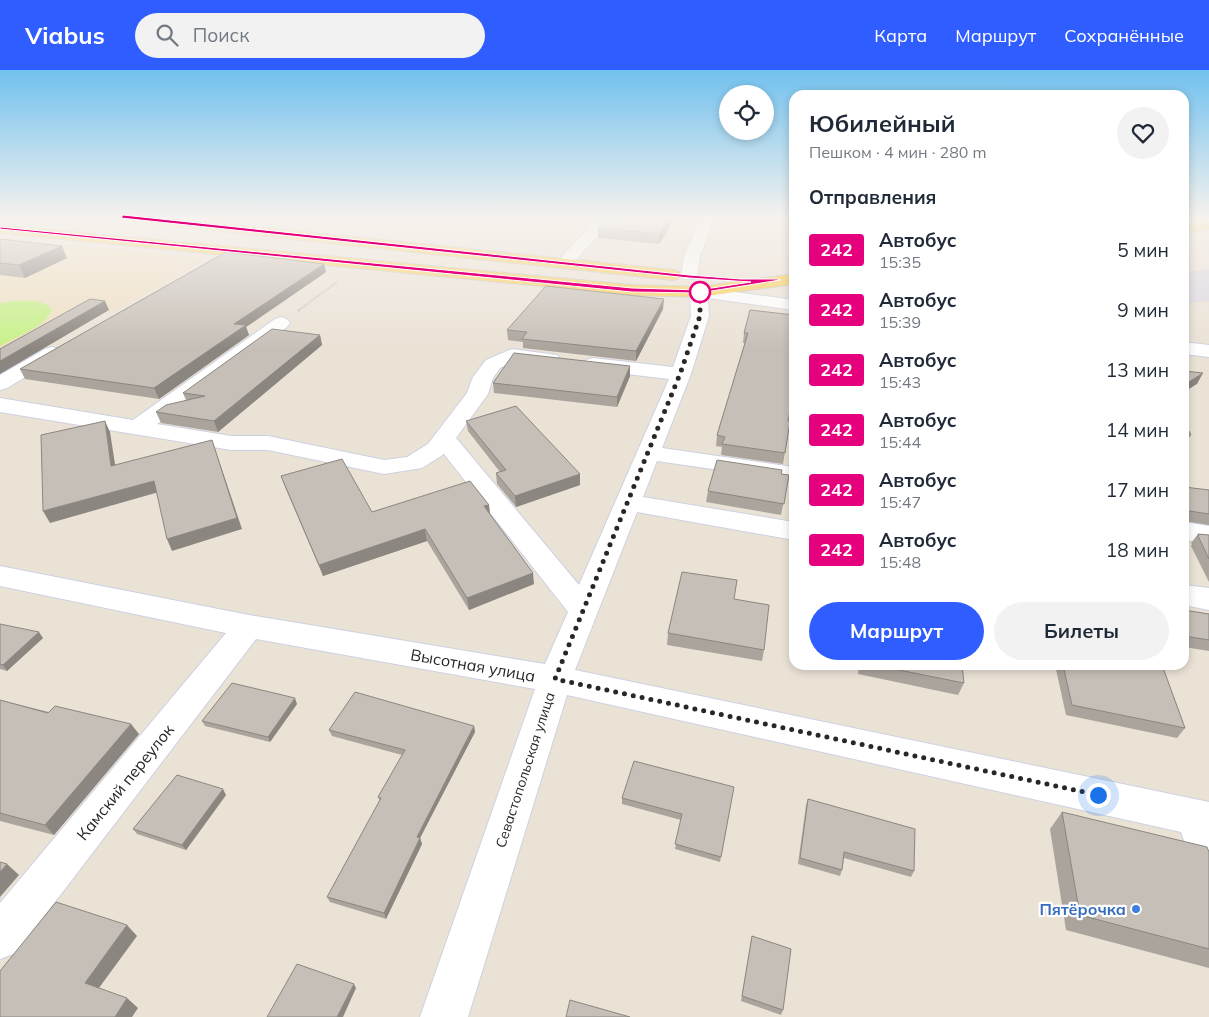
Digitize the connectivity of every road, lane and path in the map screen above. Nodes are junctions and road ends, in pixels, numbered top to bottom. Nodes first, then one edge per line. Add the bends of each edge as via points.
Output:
1 (210, 261) edge
2 (329, 261) edge
3 (538, 261) edge
4 (567, 261) edge
5 (692, 261) edge
6 (360, 264) junction
7 (564, 264) junction
8 (201, 266) edge
9 (785, 280) edge
10 (694, 284) junction
11 (789, 304) edge
12 (789, 304) edge
13 (281, 323) joint
14 (67, 345) edge
15 (1189, 349) edge
16 (1209, 351) edge
17 (680, 374) junction
18 (0, 384) edge
19 (0, 405) edge
20 (136, 428) junction
21 (444, 439) junction
22 (648, 453) junction
23 (789, 472) edge
24 (628, 503) junction
25 (789, 530) edge
26 (1189, 532) edge
27 (1209, 535) edge
28 (4, 581) edge
29 (1189, 596) edge
30 (1209, 599) edge
31 (583, 610) junction
32 (249, 626) junction
33 (555, 679) junction
34 (1202, 818) edge
35 (1209, 857) edge
36 (0, 936) edge
37 (444, 1017) edge

1 - 8 street
2 - 6 main road
3 - 7 main road
4 - 7 street
5 - 10 street, Севастопольская улица
6 - 10 main road via 632,290
6 - 13 path
7 - 10 main road
9 - 10 main road
9 - 12 street via 771,291 779,301
10 - 11 street
10 - 17 street, Севастопольская улица via 700,316
13 - 20 street
14 - 18 street
15 - 16 street
17 - 21 street via 512,355 493,364 482,377 477,394
17 - 22 street, Севастопольская улица
19 - 20 street
20 - 21 street via 231,443 268,443 384,467 413,463 436,449
21 - 31 street
22 - 23 street
22 - 24 street, Севастопольская улица
24 - 25 street
24 - 31 street, Севастопольская улица
26 - 27 street
28 - 32 street, Высотная улица
29 - 30 street
31 - 33 street, Севастопольская улица
32 - 33 street, Высотная улица
32 - 36 street, Камский переулок
33 - 34 street, Высотная улица
33 - 37 street, Севастопольская улица
34 - 35 street

